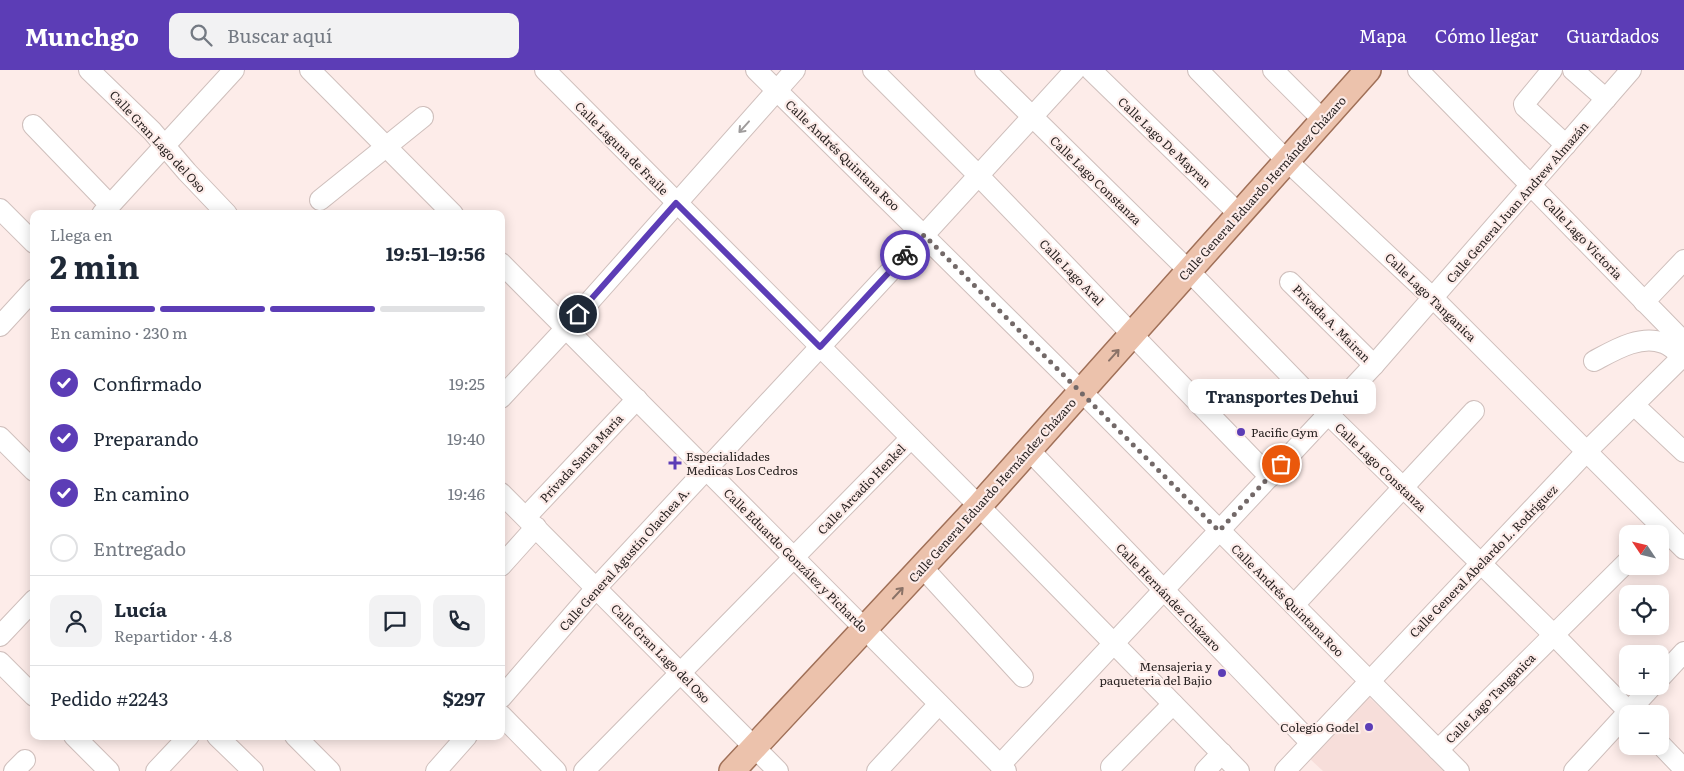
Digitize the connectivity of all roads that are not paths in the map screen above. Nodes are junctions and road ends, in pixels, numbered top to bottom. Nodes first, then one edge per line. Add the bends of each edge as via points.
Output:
1 (89, 70) edge
2 (234, 70) edge
3 (310, 70) edge
4 (545, 70) edge
5 (756, 70) edge
6 (795, 70) edge
7 (873, 70) edge
8 (985, 70) edge
9 (1075, 70) edge
10 (1091, 70) edge
11 (1198, 70) edge
12 (1273, 70) edge
13 (1368, 70) edge
14 (1418, 70) edge
15 (1552, 70) edge
16 (1573, 70) edge
17 (1631, 70) edge
18 (777, 90) junction
19 (1606, 99) junction
20 (423, 117) dead end
21 (1032, 118) junction
22 (1323, 120) junction
23 (33, 125) dead end
24 (1566, 145) junction
25 (165, 146) junction
26 (386, 146) junction
27 (1286, 160) junction
28 (978, 175) junction
29 (1532, 185) junction
30 (320, 200) dead end
31 (676, 203) junction
32 (0, 209) edge
33 (106, 210) edge
34 (223, 210) edge
35 (449, 210) edge
36 (1239, 214) junction
37 (924, 235) junction
38 (30, 239) edge
39 (1684, 260) edge
40 (505, 267) edge
41 (1189, 271) junction
42 (1290, 282) dead end
43 (30, 292) edge
44 (1433, 298) junction
45 (1644, 302) junction
46 (0, 326) edge
47 (566, 328) junction
48 (1132, 334) junction
49 (820, 347) junction
50 (1683, 351) edge
51 (1594, 361) dead end
52 (1374, 365) junction
53 (1081, 391) junction
54 (505, 394) edge
55 (637, 398) junction
56 (1634, 405) junction
57 (1474, 411) dead end
58 (1328, 414) junction
59 (0, 437) edge
60 (911, 438) junction
61 (1029, 450) junction
62 (1587, 451) junction
63 (1684, 452) edge
64 (30, 467) edge
65 (706, 469) junction
66 (1270, 477) junction
67 (1402, 487) junction
68 (505, 497) edge
69 (979, 506) junction
70 (531, 522) junction
71 (1654, 525) edge
72 (1219, 531) junction
73 (1669, 538) edge
74 (1684, 549) edge
75 (794, 557) junction
76 (505, 560) edge
77 (1481, 563) junction
78 (922, 568) junction
79 (1619, 570) edge
80 (597, 587) junction
81 (1163, 591) junction
82 (30, 604) edge
83 (1294, 606) junction
84 (864, 629) junction
85 (1554, 635) junction
86 (0, 636) edge
87 (1114, 644) junction
88 (1684, 652) edge
89 (0, 662) edge
90 (1669, 668) edge
91 (681, 673) junction
92 (1023, 677) dead end
93 (1369, 681) junction
94 (30, 692) edge
95 (505, 693) edge
96 (1645, 695) edge
97 (939, 704) junction
98 (1173, 704) junction
99 (1622, 705) edge
100 (1637, 705) edge
101 (505, 719) edge
102 (1619, 724) edge
103 (78, 740) edge
104 (185, 740) edge
105 (222, 740) edge
106 (299, 740) edge
107 (464, 740) edge
108 (1310, 743) junction
109 (754, 747) junction
110 (1438, 750) junction
111 (1222, 753) junction
112 (1669, 753) edge
113 (1003, 768) edge
114 (1111, 768) dead end
115 (1684, 769) edge
116 (109, 771) edge
117 (156, 771) edge
118 (253, 771) edge
119 (330, 771) edge
120 (436, 771) edge
121 (556, 771) edge
122 (584, 771) edge
123 (732, 771) edge
124 (778, 771) edge
125 (877, 771) edge
126 (1205, 771) edge
127 (1239, 771) edge
128 (1285, 771) edge
129 (1459, 771) edge
130 (1574, 771) edge

1 - 25 street, Calle Gran Lago del Oso
2 - 25 street
3 - 26 street
4 - 31 street, Calle Laguna de Fraile
5 - 18 street, Calle Andrés Quintana Roo
6 - 18 street
7 - 28 street, Calle Lago Aral
8 - 21 street, Calle Lago Constanza
9 - 21 street, Calle General Agustín Olachea A.
10 - 36 street, Calle Lago De Mayran
11 - 27 street, Calle Lago Tanganica
12 - 22 street
13 - 22 main road, Calle General Eduardo Hernández Cházaro
14 - 29 street, Calle Lago Victoria
15 - 24 street via 1524,104
16 - 19 street
17 - 19 street, Calle General Juan Andrew Almazán
18 -> 31 street
18 - 37 street, Calle Andrés Quintana Roo
19 - 24 street, Calle General Juan Andrew Almazán
20 - 26 street
21 - 28 street, Calle General Agustín Olachea A.
21 - 41 street, Calle Lago Constanza
22 - 27 main road, Calle General Eduardo Hernández Cházaro
23 - 33 street
24 - 29 street, Calle General Juan Andrew Almazán
25 - 33 street
25 - 34 street, Calle Gran Lago del Oso
26 - 30 street
26 - 35 street
27 - 36 main road, Calle General Eduardo Hernández Cházaro
27 - 44 street, Calle Lago Tanganica
28 - 37 street, Calle General Agustín Olachea A.
28 - 48 street, Calle Lago Aral
29 - 44 street, Calle General Juan Andrew Almazán
29 - 45 street, Calle Lago Victoria
31 - 47 street
31 - 49 street, Calle Laguna de Fraile
32 - 38 street
36 - 41 main road, Calle General Eduardo Hernández Cházaro
37 - 49 street, Calle General Agustín Olachea A.
37 - 53 street, Calle Andrés Quintana Roo
39 - 45 street
40 - 47 street, Calle Eduardo González y Pichardo
41 - 48 main road, Calle General Eduardo Hernández Cházaro
41 - 58 street, Calle Lago Constanza
42 - 52 street, Privada A. Mairan
43 - 46 street
44 - 52 street, Calle General Juan Andrew Almazán
44 - 62 street, Calle Lago Tanganica
45 - 50 street, Calle Lago Victoria
47 - 54 street
47 - 55 street, Calle Eduardo González y Pichardo
53 -> 48 main road, Calle General Eduardo Hernández Cházaro
48 - 66 street, Calle Lago Aral
49 - 60 street, Calle Laguna de Fraile
49 - 65 street, Calle General Agustín Olachea A.
50 - 51 street via 1650,341 1618,348
50 - 56 street, Calle General Abelardo L. Rodríguez
52 - 58 street, Calle General Juan Andrew Almazán
53 - 61 main road, Calle General Eduardo Hernández Cházaro
53 - 72 street, Calle Andrés Quintana Roo
55 - 65 street, Calle Eduardo González y Pichardo
55 - 70 street, Privada Santa María
56 - 62 street, Calle General Abelardo L. Rodríguez
56 - 63 street
57 - 67 street
58 - 66 street, Calle General Juan Andrew Almazán
58 - 67 street, Calle Lago Constanza
59 - 64 street
60 - 69 street, Calle Arcadio Henkel
60 - 75 street, Calle Arcadio Henkel
61 - 69 main road, Calle General Eduardo Hernández Cházaro
61 - 81 street, Calle Hernández Cházaro
62 - 71 street, Calle Lago Tanganica
62 - 77 street, Calle General Abelardo L. Rodríguez
65 - 75 street, Calle Eduardo González y Pichardo
65 - 80 street, Calle General Agustín Olachea A.
66 - 72 street, Calle General Juan Andrew Almazán
67 - 77 street, Calle Lago Constanza
67 - 83 street
68 - 70 street, Calle Gran Lago del Oso
69 - 78 main road, Calle General Eduardo Hernández Cházaro
69 - 87 street, Calle Arcadio Henkel
70 - 76 street, Privada Santa María
70 - 80 street, Calle Gran Lago del Oso
72 - 81 street, Calle General Juan Andrew Almazán
72 - 83 street, Calle Andrés Quintana Roo
73 - 74 street, Calle Lago Tanganica
75 - 84 street, Calle Eduardo González y Pichardo
75 - 91 street, Calle Arcadio Henkel
77 - 85 street, Calle Lago Constanza
77 - 93 street, Calle General Abelardo L. Rodríguez
84 -> 78 main road, Calle General Eduardo Hernández Cházaro
78 - 92 street
79 - 85 street, Calle Lago Tanganica
80 - 91 street, Calle Gran Lago del Oso
80 - 95 street, Calle General Agustín Olachea A.
81 - 87 street, Calle General Juan Andrew Almazán
81 - 108 street, Calle Hernández Cházaro
82 - 86 street
83 - 93 street, Calle Andrés Quintana Roo
84 - 97 street, Calle Eduardo González y Pichardo
84 - 109 main road, Calle General Eduardo Hernández Cházaro
85 - 99 street, Calle Lago Constanza
85 - 110 street, Calle Lago Tanganica
87 - 98 street, Calle Arcadio Henkel
87 - 113 street, Calle General Juan Andrew Almazán
88 - 90 street
89 - 94 street
91 - 109 street, Calle Gran Lago del Oso
91 - 122 street, Calle Arcadio Henkel
93 - 108 street, Calle General Abelardo L. Rodríguez
93 - 110 street, Calle Andrés Quintana Roo
96 - 100 street
97 - 113 street, Calle Eduardo González y Pichardo
97 - 125 street
98 - 111 street, Calle Arcadio Henkel
98 - 114 street
101 - 121 street
102 - 130 street
103 - 116 street
104 - 117 street
105 - 118 street
106 - 119 street
107 - 120 street
108 - 128 street, Calle General Abelardo L. Rodríguez
109 - 123 main road, Calle General Eduardo Hernández Cházaro
109 - 124 street, Calle Gran Lago del Oso
110 - 129 street, Calle Andrés Quintana Roo
111 - 126 street
111 - 127 street, Calle Arcadio Henkel
112 - 115 street

